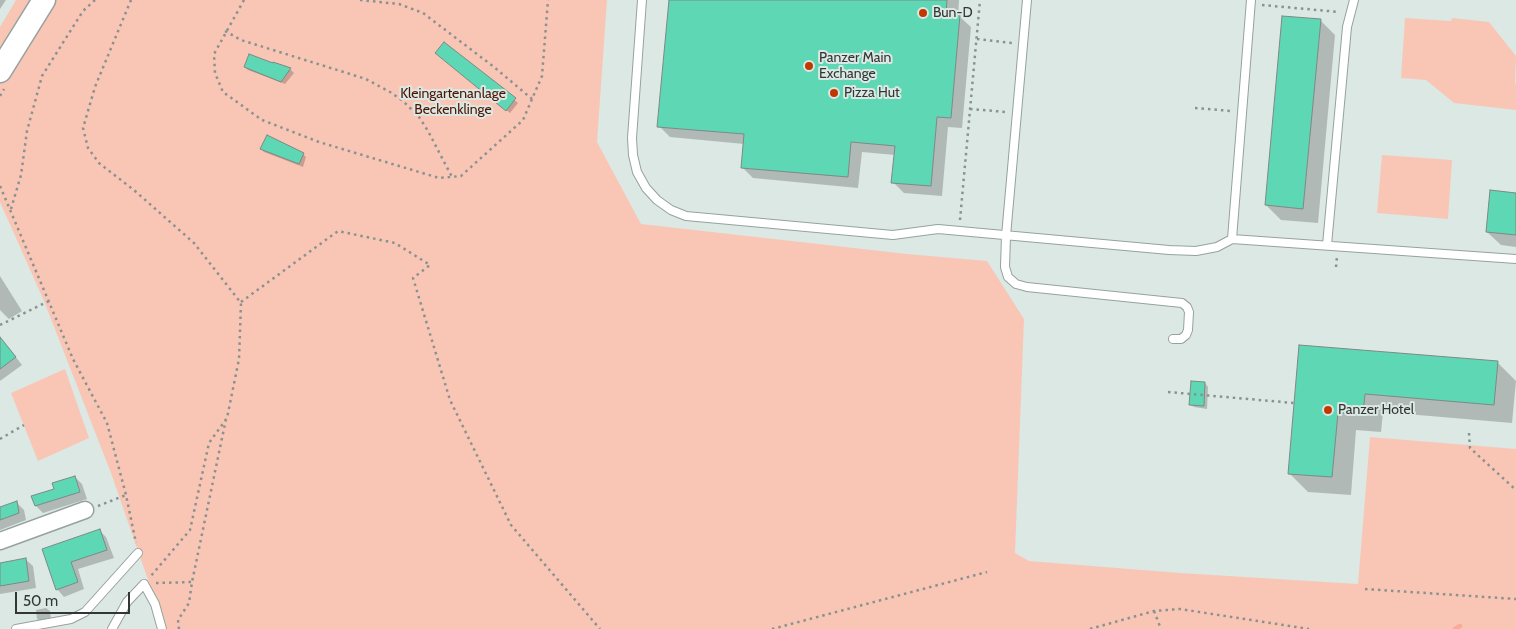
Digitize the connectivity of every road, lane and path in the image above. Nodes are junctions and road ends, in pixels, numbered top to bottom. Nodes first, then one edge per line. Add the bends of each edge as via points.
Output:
1 (44, 0) edge
2 (95, 0) edge
3 (131, 0) edge
4 (244, 0) edge
5 (360, 0) edge
6 (548, 0) edge
7 (642, 0) edge
8 (980, 0) edge
9 (1027, 0) edge
10 (1354, 0) edge
11 (1251, 2) edge
12 (1350, 13) junction
13 (225, 31) junction
14 (976, 39) junction
15 (1023, 44) junction
16 (0, 71) edge
17 (532, 99) junction
18 (1195, 108) dead end
19 (970, 109) junction
20 (1017, 113) junction
21 (1242, 113) junction
22 (452, 177) junction
23 (0, 186) edge
24 (10, 211) junction
25 (959, 232) junction
26 (1006, 236) junction
27 (1232, 239) junction
28 (1327, 245) junction
29 (1516, 259) edge
30 (49, 301) junction
31 (241, 303) junction
32 (0, 325) edge
33 (1173, 339) dead end
34 (1168, 392) dead end
35 (1294, 403) dead end
36 (227, 418) junction
37 (24, 425) dead end
38 (1470, 433) dead end
39 (0, 439) edge
40 (1516, 490) edge
41 (126, 495) junction
42 (85, 510) joint
43 (0, 541) edge
44 (138, 553) joint
45 (987, 572) dead end
46 (192, 582) junction
47 (144, 584) junction
48 (1365, 589) dead end
49 (1516, 599) edge
50 (1154, 611) junction
51 (16, 629) edge
52 (112, 629) edge
53 (162, 629) edge
54 (179, 629) edge
55 (600, 629) edge
56 (772, 629) edge
57 (1090, 629) edge
58 (1161, 629) edge
59 (1309, 629) edge

1 - 16 street
2 - 24 path via 83,11 42,76
3 - 31 path via 95,87 83,128 88,148 99,163 194,243
4 - 13 path
5 - 17 path via 399,4 423,14
6 - 17 path via 542,76
7 - 25 lane via 633,155 637,172 657,200 686,216 893,236 938,229
8 - 14 path
9 - 15 lane
10 - 12 lane
11 - 12 path
11 - 21 lane
12 - 28 lane
13 - 22 path via 241,40 366,79 390,92 419,117
13 - 22 path via 214,54 215,74 223,92 262,120 399,167 439,178
14 - 15 path
14 - 19 path
15 - 20 lane
17 - 22 path via 523,120 461,176
18 - 21 path
19 - 20 path
19 - 25 path
20 - 26 lane
21 - 27 lane
23 - 24 path
24 - 30 path
25 - 26 lane
26 - 27 lane via 1196,251 1217,247
26 - 33 lane via 1005,267 1008,277 1016,284 1182,303 1189,312 1188,330 1181,339
27 - 28 lane
28 - 29 lane
30 - 32 path
30 - 41 path via 73,359 107,423
31 - 36 path via 239,359
31 - 55 path via 338,231 395,243 430,265 413,278 450,400 511,525
34 - 35 path
36 - 46 path
36 - 47 path via 209,444 190,530
37 - 39 path
38 - 40 path via 1470,448
41 - 42 path
41 - 44 path
42 - 43 street
44 - 51 lane via 85,612 71,619
45 - 56 path
46 - 47 path
46 - 54 path via 190,603 178,620
47 - 52 lane via 127,602
47 - 53 lane
48 - 49 path
50 - 57 path
50 - 58 path
50 - 59 path via 1180,609

